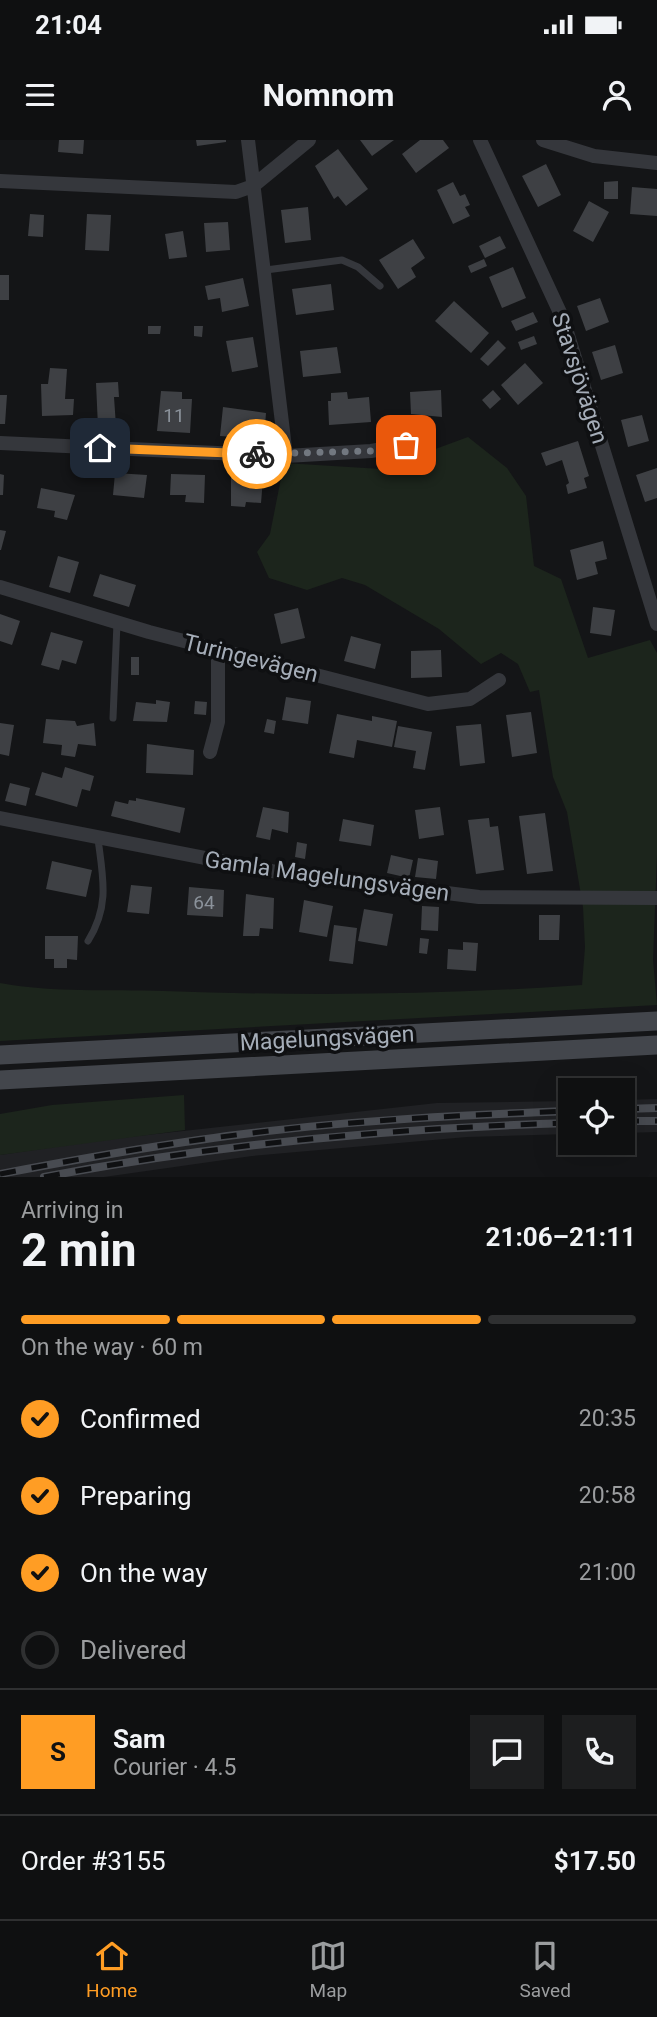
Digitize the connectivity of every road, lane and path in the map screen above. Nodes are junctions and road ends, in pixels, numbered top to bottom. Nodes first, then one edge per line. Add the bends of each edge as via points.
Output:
1 (248, 140) edge
2 (309, 140) edge
3 (480, 140) edge
4 (543, 140) edge
5 (657, 163) edge
6 (0, 181) edge
7 (253, 186) junction
8 (266, 270) junction
9 (380, 286) dead end
10 (0, 443) edge
11 (406, 445) dead end
12 (286, 456) junction
13 (0, 587) edge
14 (117, 623) junction
15 (657, 624) edge
16 (218, 649) junction
17 (499, 680) dead end
18 (113, 718) dead end
19 (210, 752) dead end
20 (0, 818) edge
21 (99, 839) junction
22 (657, 898) edge
23 (88, 941) dead end
24 (657, 1021) edge
25 (657, 1045) edge
26 (0, 1055) edge
27 (0, 1080) edge

1 - 7 street
2 - 7 street
3 - 15 street, Stavsjövägen via 562,319
4 - 5 street via 594,156
6 - 7 street via 221,193
7 - 8 street
8 - 9 lane via 342,260
8 - 12 street
10 - 12 street
11 - 12 street
13 - 14 street, Turingevägen
14 - 16 street, Turingevägen
14 - 18 lane
16 - 17 street, Turingevägen via 428,704 470,699
16 - 19 street via 218,722
20 - 21 street, Gamla Magelungsvägen
21 - 22 street, Gamla Magelungsvägen via 277,872 479,897
21 - 23 lane via 102,914
24 - 26 main road, Magelungsvägen
25 - 27 main road, Magelungsvägen

